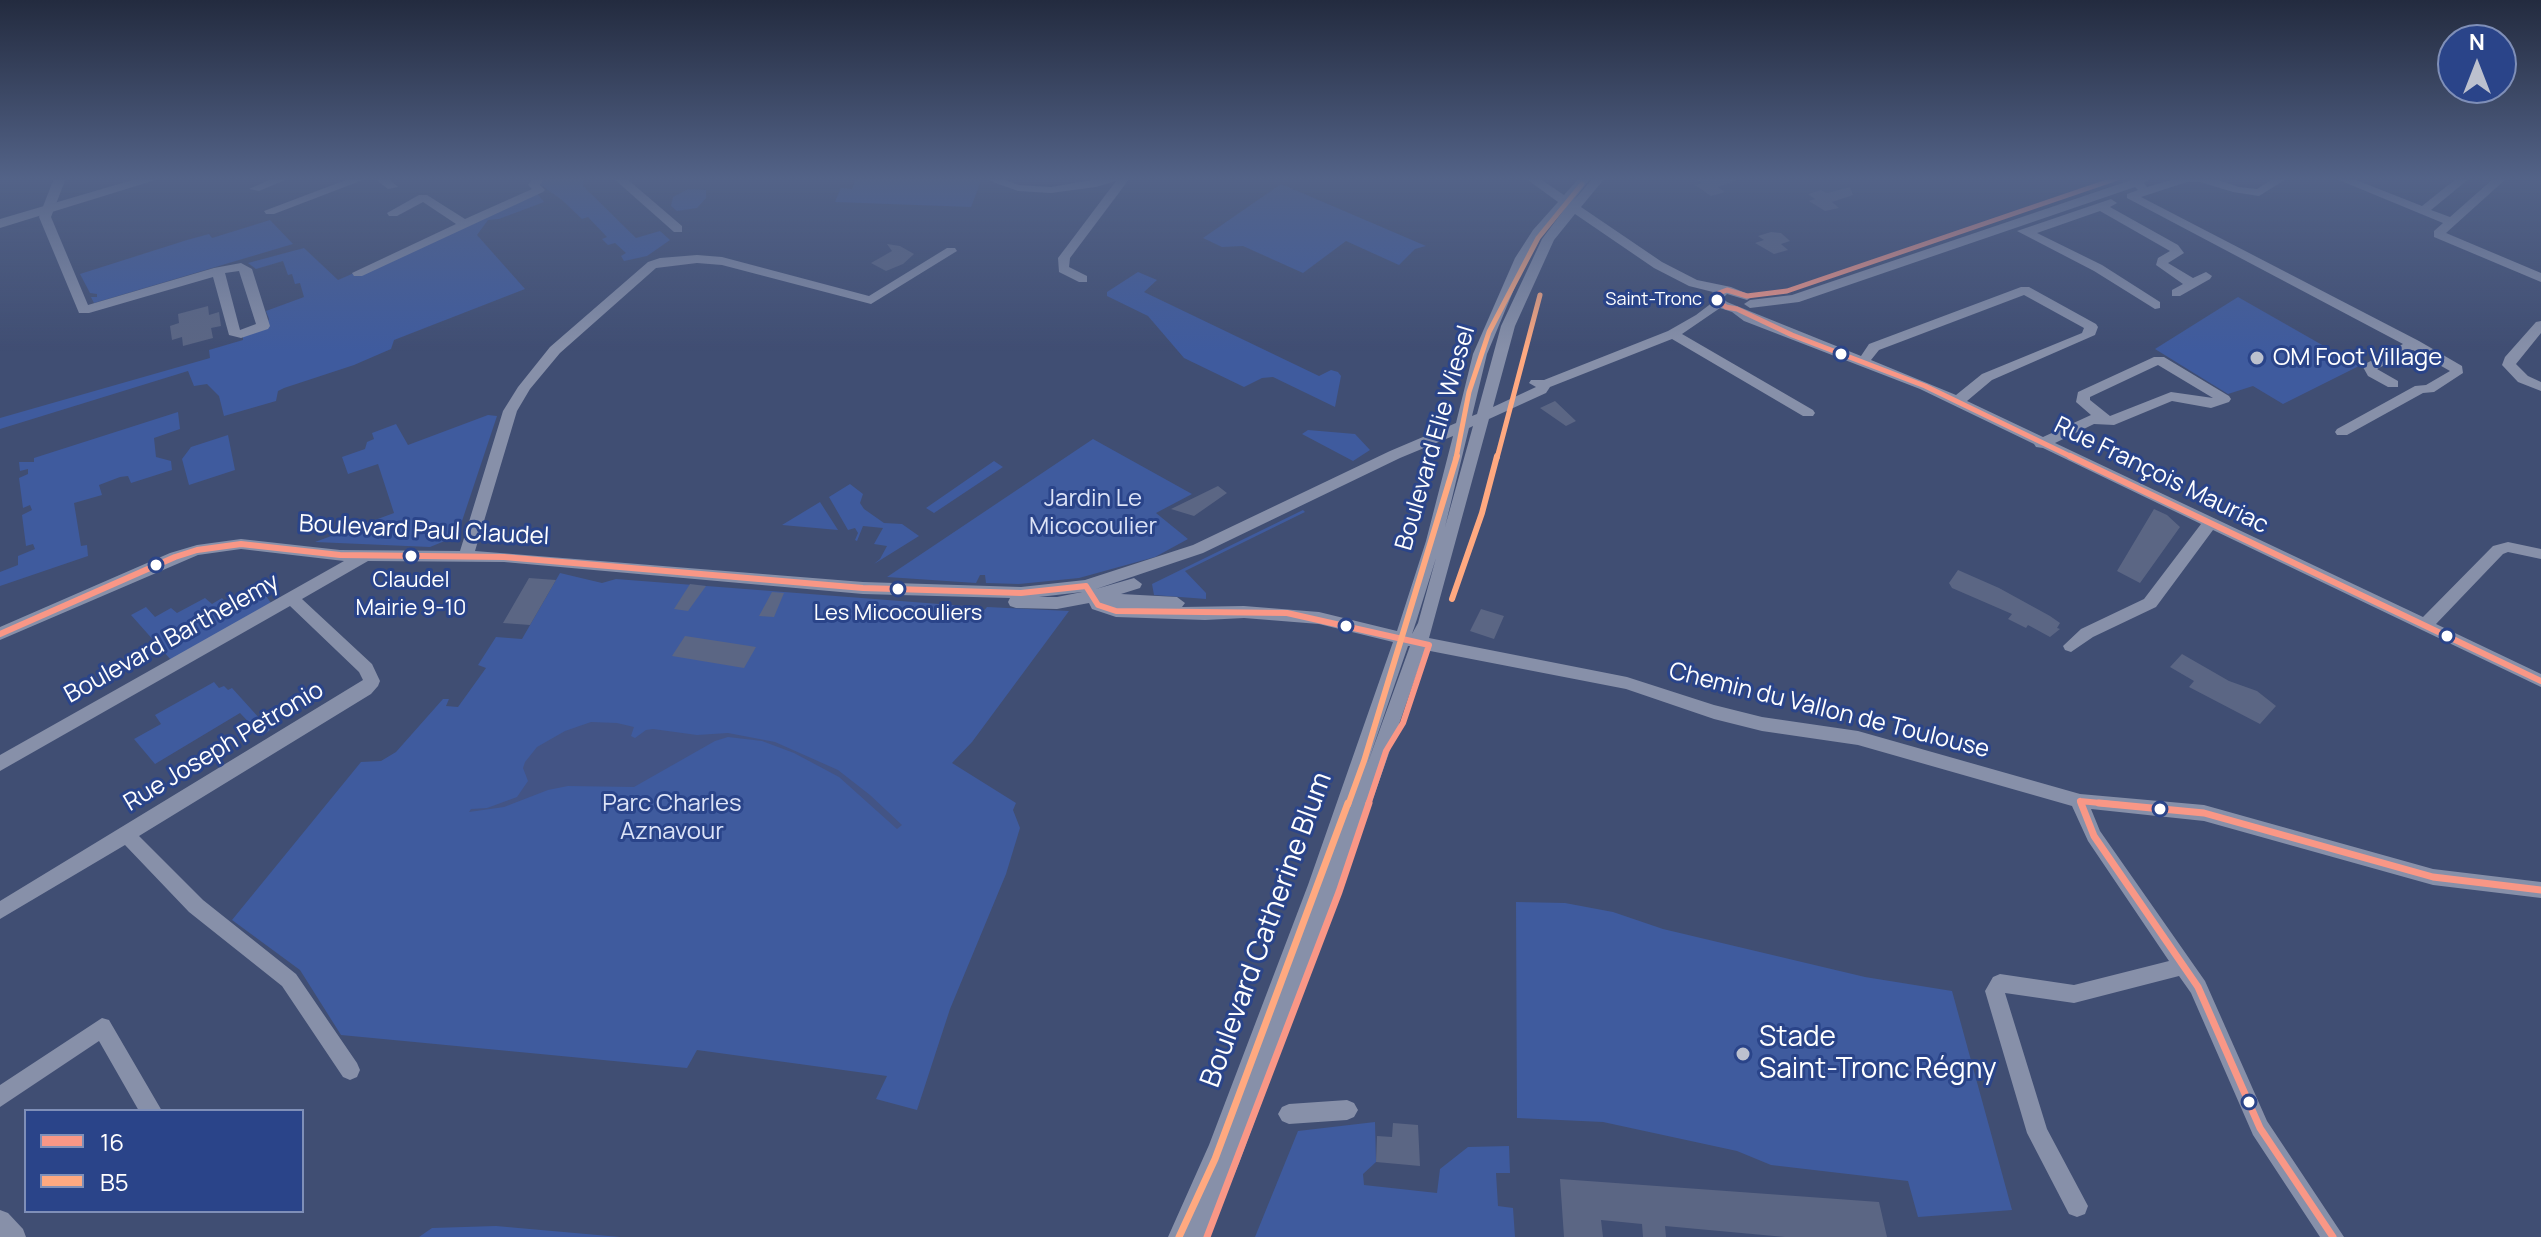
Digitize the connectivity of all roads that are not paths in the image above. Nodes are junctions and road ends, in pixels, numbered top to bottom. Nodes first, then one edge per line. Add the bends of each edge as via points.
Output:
1 (53, 236) edge
2 (439, 236) edge
3 (1081, 236) edge
4 (1535, 236) edge
5 (1550, 236) edge
6 (1615, 236) edge
7 (1961, 236) edge
8 (1975, 236) edge
9 (2033, 236) edge
10 (2152, 236) edge
11 (2207, 236) edge
12 (2439, 236) edge
13 (1930, 247) junction
14 (951, 251) dead end
15 (218, 271) junction
16 (358, 273) dead end
17 (2206, 276) dead end
18 (2541, 278) edge
19 (1083, 279) dead end
20 (2193, 284) junction
21 (2176, 293) dead end
22 (1734, 302) junction
23 (2155, 305) dead end
24 (2541, 325) edge
25 (1673, 334) junction
26 (2414, 344) junction
27 (1864, 361) junction
28 (2393, 384) dead end
29 (2541, 387) edge
30 (1958, 401) junction
31 (1484, 411) junction
32 (1808, 413) dead end
33 (1463, 420) junction
34 (2109, 422) junction
35 (2342, 432) dead end
36 (2041, 444) junction
37 (2209, 524) junction
38 (2541, 554) edge
39 (366, 555) junction
40 (466, 556) junction
41 (1089, 592) junction
42 (293, 599) junction
43 (2424, 626) junction
44 (0, 634) edge
45 (1410, 641) junction
46 (2071, 646) dead end
47 (2541, 681) edge
48 (0, 764) edge
49 (2080, 801) junction
50 (127, 835) junction
51 (2541, 890) edge
52 (0, 911) edge
53 (2184, 966) junction
54 (350, 1070) dead end
55 (0, 1097) edge
56 (150, 1109) edge
57 (1347, 1110) dead end
58 (1289, 1114) dead end
59 (2077, 1206) dead end
60 (0, 1221) edge
61 (15, 1237) edge
62 (1179, 1237) edge
63 (1197, 1237) edge
64 (2333, 1237) edge

1 - 15 street via 84,310
2 - 16 street
3 - 19 street via 1064,258 1063,269
4 - 33 street, Boulevard Elie Wiesel via 1480,354
5 - 31 street, Boulevard Elie Wiesel via 1508,326
6 - 22 street, Rue François Mauriac
7 - 13 street
8 - 13 street
9 - 23 street via 2098,268
10 - 20 street via 2178,253 2162,265
11 - 26 street
12 - 18 street
13 - 22 street, Boulevard Paul Claudel via 1794,299
14 - 40 street via 871,300 722,261 652,265 555,350 525,387 510,411
15 - 15 street via 246,269 263,326 234,332
17 - 20 street
20 - 21 street
22 - 25 street, Boulevard Paul Claudel
22 - 27 street, Rue François Mauriac via 1758,321
24 - 29 street via 2509,361 2516,373
25 - 31 street, Boulevard Paul Claudel
25 - 32 street
26 - 28 street via 2370,367
26 - 35 street via 2452,364 2456,373
27 - 30 street, Rue François Mauriac
27 - 30 street via 1874,347 2025,290 2091,327 2088,335 1987,377
30 - 36 street, Rue François Mauriac
31 - 33 street, Boulevard Paul Claudel
31 - 45 street, Boulevard Elie Wiesel
33 - 41 street, Boulevard Paul Claudel via 1135,583
33 - 45 street, Boulevard Elie Wiesel
34 - 34 street via 2083,402 2083,395 2159,360 2224,399 2211,404 2171,396
34 - 36 street via 2092,419
36 - 37 street, Rue François Mauriac
37 - 43 street, Rue François Mauriac
37 - 46 street via 2150,603
38 - 43 street via 2498,550
39 - 40 street, Boulevard Paul Claudel
39 - 42 street, Boulevard Barthelemy
39 - 44 street, Boulevard Paul Claudel via 241,544 197,550
40 - 41 street, Boulevard Paul Claudel via 863,588 899,596 1057,603
41 - 45 street, Chemin du Vallon de Toulouse via 1098,605 1116,611 1305,615
42 - 48 street, Boulevard Barthelemy
42 - 50 street, Rue Joseph Petronio via 366,668 372,681
43 - 47 street, Rue François Mauriac
45 - 49 street, Chemin du Vallon de Toulouse via 1627,683 1762,724 1858,738
45 - 62 street, Boulevard Catherine Blum via 1218,1148
45 - 63 street, Boulevard Catherine Blum via 1332,890
49 - 51 street, Chemin du Vallon de Toulouse via 2204,813 2433,877
49 - 53 street via 2094,836
50 - 52 street, Rue Joseph Petronio
50 - 54 street via 196,906 289,980
53 - 59 street via 2074,994 2000,983 1995,991 2038,1133
53 - 64 street via 2209,1007 2260,1128
55 - 56 street via 102,1027
57 - 58 street
60 - 61 street

